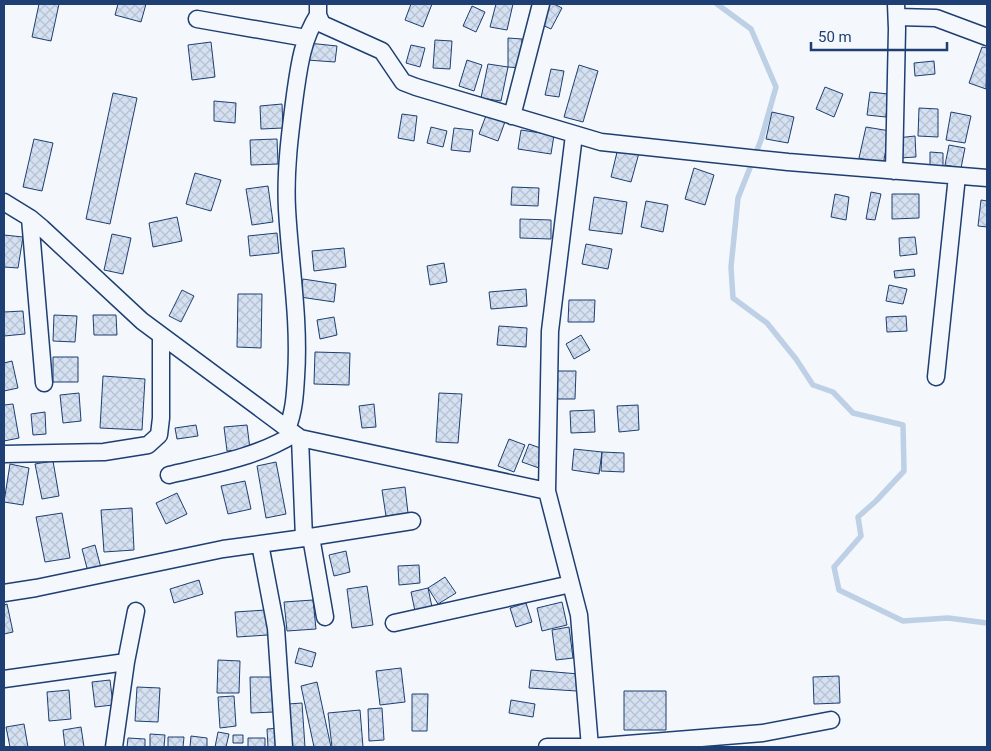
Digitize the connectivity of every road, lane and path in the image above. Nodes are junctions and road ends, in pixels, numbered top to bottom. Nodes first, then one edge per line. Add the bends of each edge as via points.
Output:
1 (541, 4) edge
2 (318, 10) edge
3 (896, 11) edge
4 (197, 20) dead end
5 (987, 37) edge
6 (306, 38) junction
7 (512, 116) junction
8 (574, 135) junction
9 (894, 171) junction
10 (957, 176) junction
11 (987, 178) edge
12 (4, 202) edge
13 (30, 218) junction
14 (161, 335) junction
15 (936, 377) dead end
16 (44, 383) dead end
17 (294, 434) junction
18 (4, 454) edge
19 (169, 475) dead end
20 (547, 491) junction
21 (412, 521) dead end
22 (307, 538) junction
23 (260, 544) junction
24 (571, 584) junction
25 (4, 592) edge
26 (136, 610) dead end
27 (325, 616) dead end
28 (394, 623) dead end
29 (126, 662) junction
30 (4, 679) edge
31 (831, 720) dead end
32 (114, 747) edge
33 (284, 747) edge
34 (547, 747) edge
35 (590, 747) edge

1 - 7 street
2 - 6 street
2 - 7 street via 322,24 382,51 403,82
3 - 5 street via 936,18
3 - 9 street
4 - 6 street
6 - 17 street via 299,65 286,185 296,311
7 - 8 street
8 - 9 street via 601,142
8 - 20 street via 550,331
9 - 10 street
10 - 11 street
10 - 15 street
12 - 13 street
13 - 14 street
13 - 16 street
14 - 17 street
14 - 18 street via 159,435 148,445 104,452
17 - 19 street via 284,441 228,461
17 - 20 street
17 - 22 street
20 - 24 street
21 - 22 street
22 - 23 street
22 - 27 street
23 - 25 street
23 - 33 street via 276,628
24 - 28 street
24 - 35 street via 579,615
26 - 29 street
29 - 30 street
29 - 32 street
31 - 35 street via 763,733
34 - 35 street

